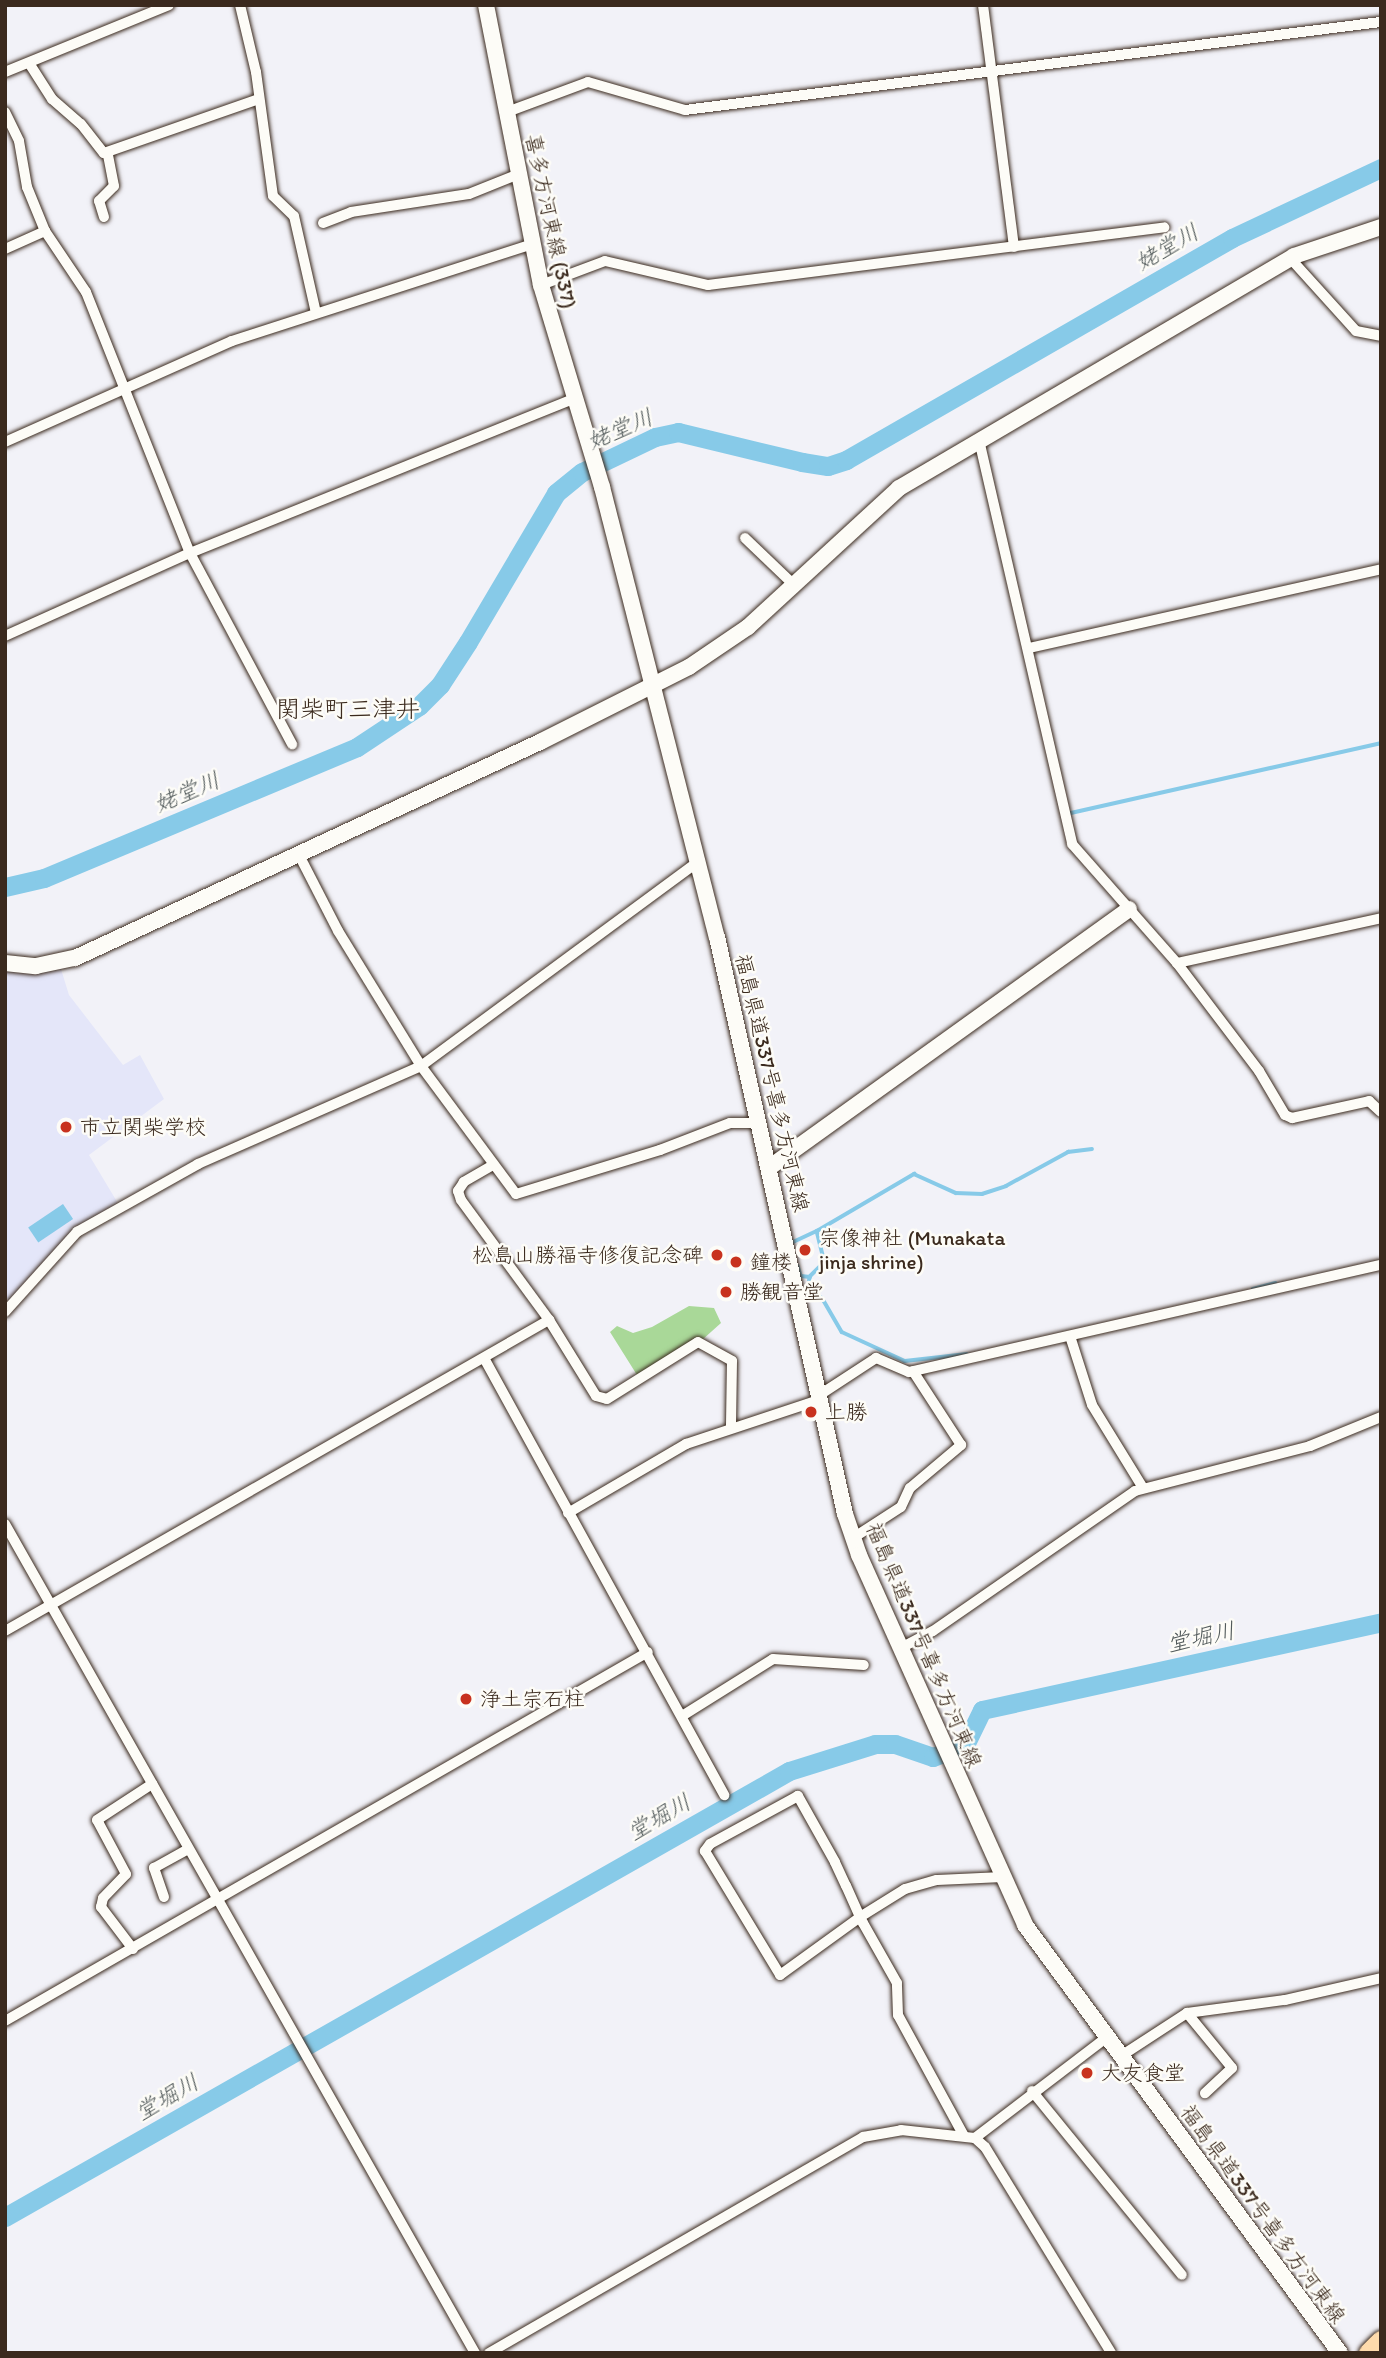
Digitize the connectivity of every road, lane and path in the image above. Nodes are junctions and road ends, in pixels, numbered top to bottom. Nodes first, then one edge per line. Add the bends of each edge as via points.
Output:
1 (169, 5) edge
2 (240, 5) edge
3 (486, 5) edge
4 (983, 5) edge
5 (1381, 22) edge
6 (29, 62) junction
7 (5, 72) edge
8 (991, 72) junction
9 (259, 99) junction
10 (5, 112) edge
11 (507, 112) junction
12 (108, 154) junction
13 (519, 174) junction
14 (104, 217) dead end
15 (323, 223) dead end
16 (1164, 227) dead end
17 (1381, 227) edge
18 (45, 231) junction
19 (532, 244) junction
20 (1014, 247) junction
21 (5, 249) edge
22 (1290, 258) junction
23 (541, 285) junction
24 (316, 313) junction
25 (1381, 336) edge
26 (126, 390) junction
27 (575, 398) junction
28 (979, 440) junction
29 (5, 442) edge
30 (602, 487) joint
31 (745, 538) dead end
32 (190, 553) junction
33 (1381, 569) edge
34 (793, 584) junction
35 (5, 636) edge
36 (1029, 649) junction
37 (653, 686) junction
38 (292, 744) dead end
39 (299, 855) junction
40 (698, 862) junction
41 (1129, 909) junction
42 (1381, 918) edge
43 (5, 963) edge
44 (1177, 964) junction
45 (421, 1066) junction
46 (1381, 1112) edge
47 (760, 1123) junction
48 (493, 1165) junction
49 (770, 1167) junction
50 (1381, 1265) edge
51 (5, 1312) edge
52 (548, 1320) junction
53 (1070, 1336) junction
54 (484, 1359) junction
55 (913, 1371) junction
56 (821, 1397) junction
57 (1381, 1417) edge
58 (731, 1428) junction
59 (1143, 1488) junction
60 (568, 1513) junction
61 (5, 1524) edge
62 (853, 1538) junction
63 (52, 1604) junction
64 (5, 1631) edge
65 (899, 1649) junction
66 (648, 1652) junction
67 (864, 1665) dead end
68 (682, 1716) junction
69 (152, 1784) junction
70 (724, 1795) dead end
71 (188, 1849) junction
72 (1003, 1877) junction
73 (164, 1898) dead end
74 (217, 1900) junction
75 (860, 1917) junction
76 (133, 1948) junction
77 (1381, 1978) edge
78 (1186, 2013) junction
79 (5, 2021) edge
80 (1106, 2038) junction
81 (1121, 2056) junction
82 (1032, 2091) junction
83 (1205, 2093) dead end
84 (970, 2137) junction
85 (1182, 2275) dead end
86 (1381, 2341) edge
87 (475, 2353) edge
88 (489, 2353) edge
89 (1111, 2353) edge
90 (1340, 2353) edge
91 (1369, 2353) edge

1 - 6 street
2 - 9 street
3 - 11 main road, 喜多方河東線 (337)
4 - 8 street
5 - 8 street
6 - 7 street
6 - 12 street via 52,99
8 - 11 street via 685,110 589,82
8 - 20 street
9 - 12 street
9 - 24 street via 273,197 294,216
10 - 18 street via 19,141 27,187
11 - 13 main road, 喜多方河東線 (337)
12 - 14 street via 114,187 99,201
13 - 15 street via 469,194 351,212
13 - 19 main road, 喜多方河東線 (337)
16 - 20 street
17 - 22 main road
18 - 21 street
18 - 26 street via 86,292
19 - 23 main road, 喜多方河東線 (337)
19 - 24 street
20 - 23 street via 708,285 605,261
22 - 25 street via 1356,331
22 - 28 main road
23 - 27 main road, 喜多方河東線 (337)
24 - 26 street via 232,341
26 - 29 street
26 - 32 street
27 - 30 main road, 喜多方河東線 (337)
27 - 32 street
28 - 34 main road via 885,498
28 - 36 street
30 - 37 main road, 福島県道337号喜多方河東線
31 - 34 street
32 - 35 street
32 - 38 street
33 - 36 street
34 - 37 main road via 729,641
36 - 41 street via 1072,844
37 - 39 main road via 638,689 540,742
37 - 40 main road, 福島県道337号喜多方河東線
39 - 43 main road via 75,958 36,966
39 - 45 street via 338,931
40 - 45 street
40 - 47 main road, 福島県道337号喜多方河東線
41 - 44 street
41 - 49 main road
42 - 44 street
44 - 46 street via 1259,1072 1285,1115 1292,1118 1369,1101
45 - 48 street
45 - 51 street via 198,1164 77,1232
47 - 48 street via 730,1123 522,1194 509,1188
47 - 49 main road, 福島県道337号喜多方河東線
48 - 52 street via 464,1182 460,1197
49 - 56 main road, 福島県道337号喜多方河東線
50 - 53 street
52 - 54 street
52 - 58 street via 602,1401 698,1342 726,1355 732,1361
53 - 55 street
53 - 59 street via 1092,1405
54 - 60 street
54 - 63 street
55 - 56 street via 876,1358
55 - 62 street via 961,1445 911,1488 901,1507
56 - 58 street
56 - 62 main road, 福島県道337号喜多方河東線
57 - 59 street via 1310,1446
58 - 60 street via 686,1444
59 - 65 street
60 - 66 street
61 - 63 street
62 - 65 main road, 福島県道337号喜多方河東線
63 - 64 street
63 - 69 street
65 - 72 main road, 福島県道337号喜多方河東線
66 - 68 street
66 - 74 street
67 - 68 street via 773,1659
68 - 70 street
69 - 71 street
69 - 76 street via 97,1820 126,1874 103,1898 101,1907
71 - 73 street via 154,1868
71 - 74 street
72 - 75 street via 916,1886
72 - 80 main road, 福島県道337号喜多方河東線 via 1025,1925
74 - 76 street
74 - 87 street
75 - 75 street via 776,1975 706,1847 798,1796
75 - 84 street via 897,1983 898,2015
76 - 79 street
77 - 78 street via 1285,2000
78 - 81 street
78 - 83 street via 1232,2068
80 - 81 main road, 福島県道337号喜多方河東線
80 - 82 street
81 - 90 main road, 福島県道337号喜多方河東線
82 - 84 street
82 - 85 street
84 - 88 street via 954,2139 901,2130 863,2137
84 - 89 street
86 - 91 highway

